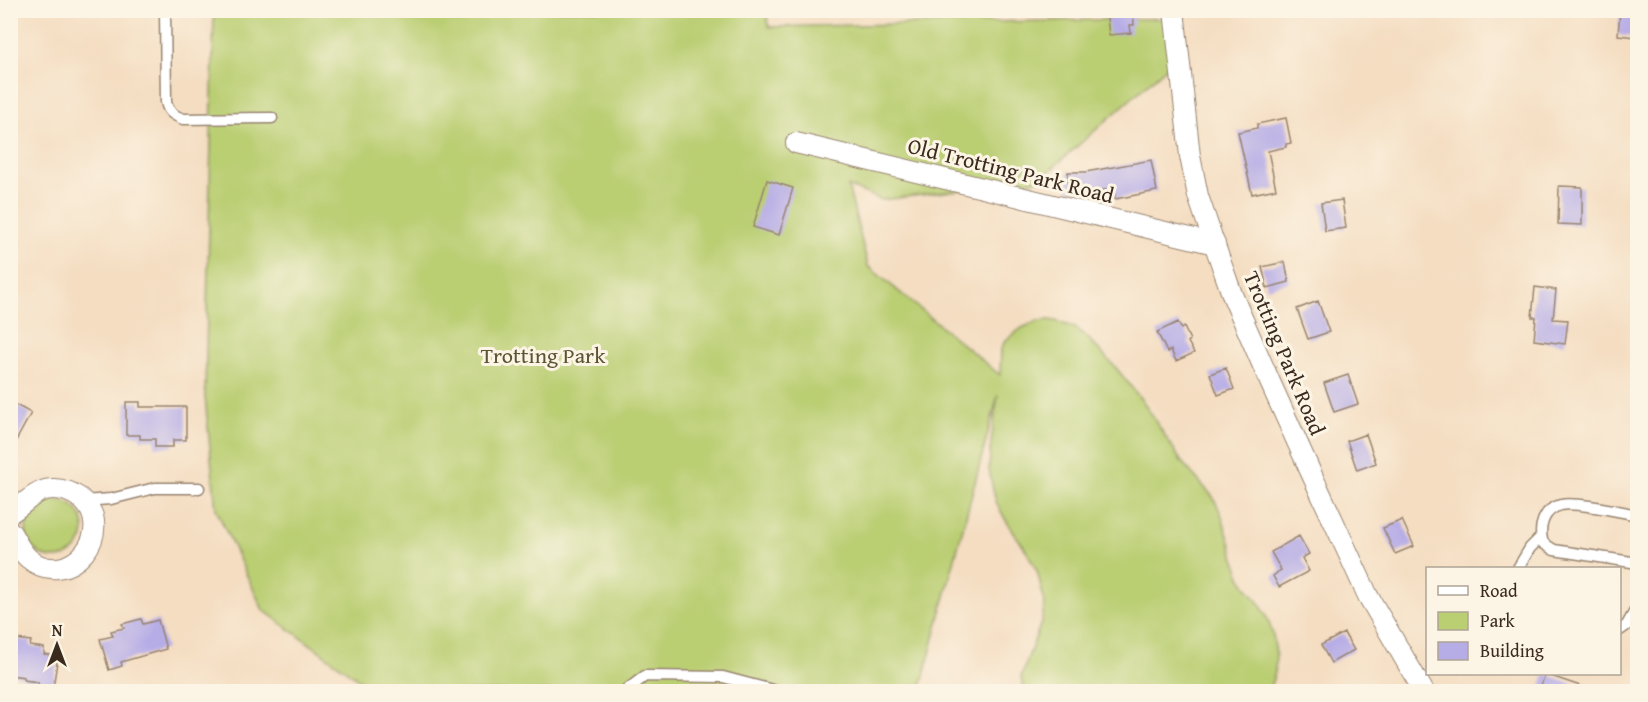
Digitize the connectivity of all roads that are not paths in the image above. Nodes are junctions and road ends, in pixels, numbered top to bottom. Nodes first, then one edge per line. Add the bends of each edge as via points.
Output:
1 (165, 10) edge
2 (1174, 10) edge
3 (272, 118) dead end
4 (796, 142) dead end
5 (1215, 244) junction
6 (199, 488) dead end
7 (83, 501) junction
8 (10, 513) edge
9 (1638, 515) edge
10 (10, 531) edge
11 (1541, 537) junction
12 (1638, 563) edge
13 (1519, 567) edge
14 (1636, 609) dead end
15 (1621, 629) edge
16 (624, 692) edge
17 (780, 692) edge
18 (1424, 692) edge

1 - 3 lane via 167,110 183,119
2 - 5 street, Trotting Park Road via 1190,156 1198,196
4 - 5 street, Old Trotting Park Road
5 - 18 street, Trotting Park Road via 1243,318 1340,536 1368,596
6 - 7 lane via 155,488 111,499
7 - 8 street via 75,494 54,489 33,496
7 - 10 street via 93,520 92,541 80,559 71,564 51,568 40,565 23,553
9 - 11 lane via 1561,505 1546,514
11 - 12 lane via 1554,550
11 - 13 lane
14 - 15 lane via 1628,625
16 - 17 lane via 645,676 723,676

